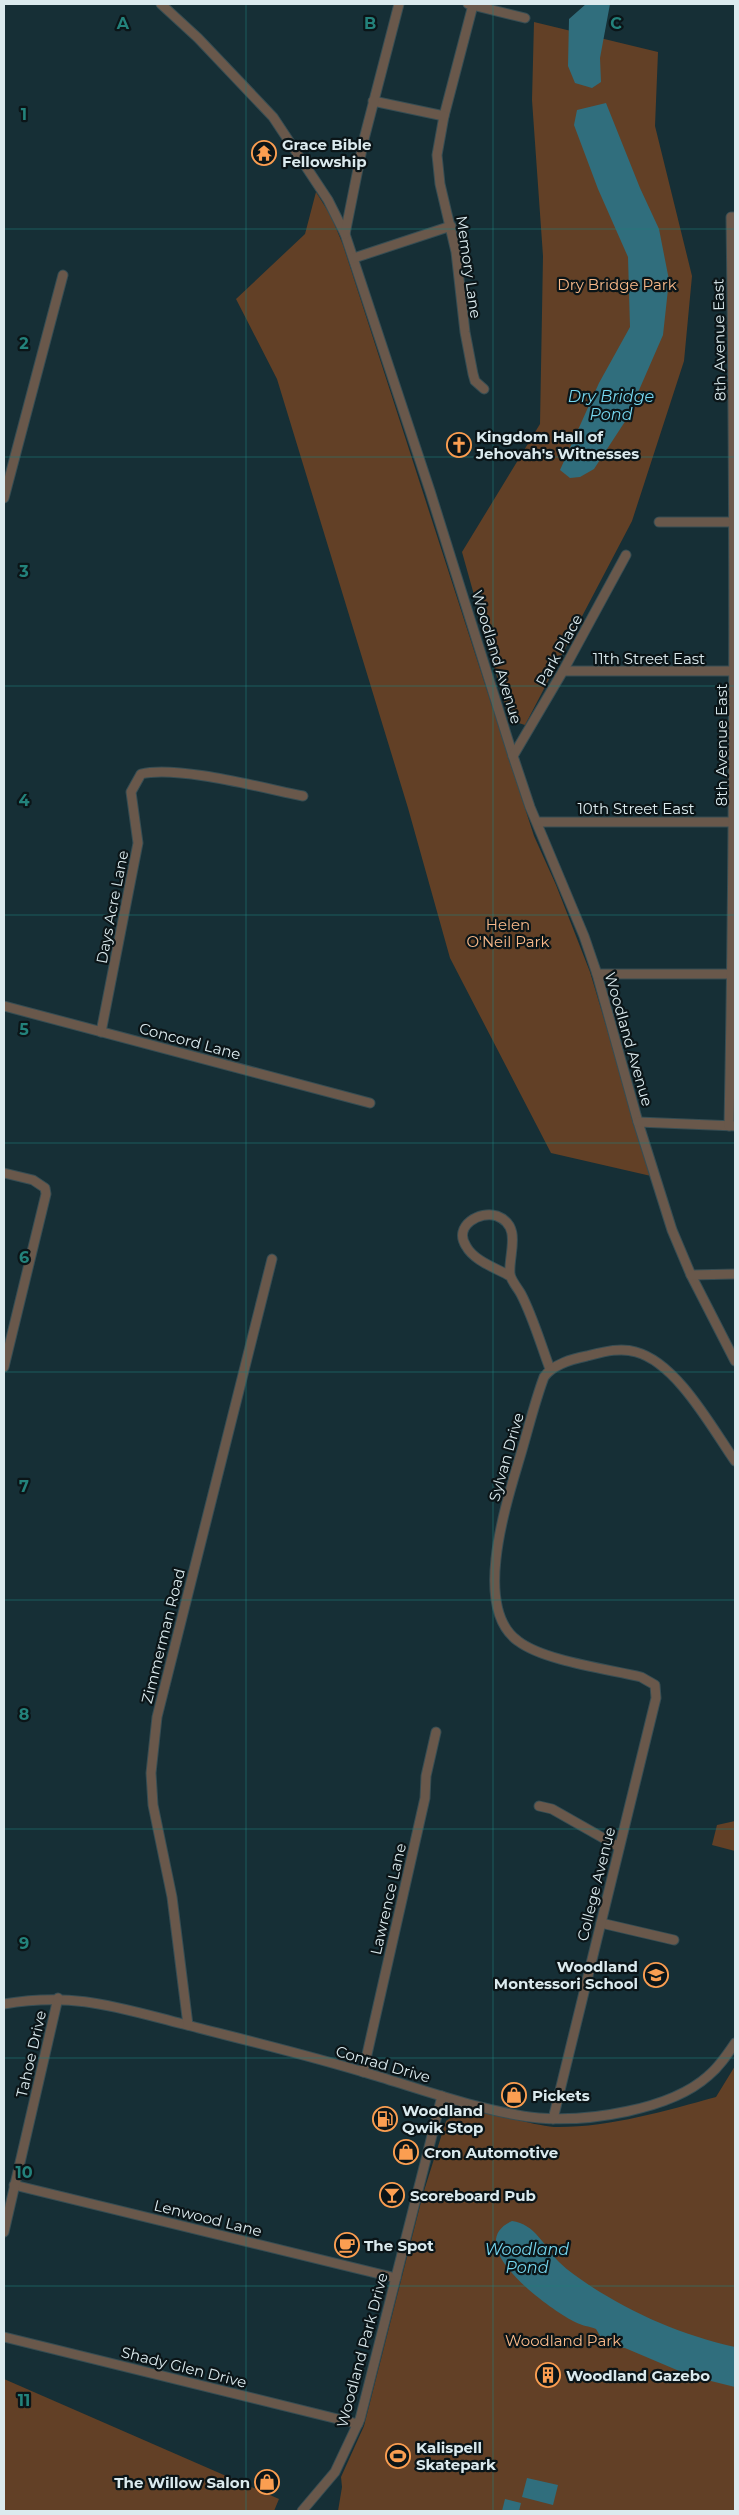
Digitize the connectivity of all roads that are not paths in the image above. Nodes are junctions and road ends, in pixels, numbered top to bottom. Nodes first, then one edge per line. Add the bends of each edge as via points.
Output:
1 (161, 4) edge
2 (400, 4) edge
3 (470, 4) edge
4 (525, 18) dead end
5 (374, 101) junction
6 (444, 116) junction
7 (735, 217) edge
8 (451, 226) junction
9 (345, 234) junction
10 (354, 258) junction
11 (63, 275) dead end
12 (734, 368) edge
13 (484, 389) dead end
14 (4, 498) edge
15 (660, 522) dead end
16 (735, 522) edge
17 (626, 555) dead end
18 (563, 671) junction
19 (735, 671) edge
20 (512, 756) junction
21 (303, 796) dead end
22 (538, 822) junction
23 (735, 822) edge
24 (597, 974) junction
25 (734, 974) edge
26 (4, 1006) edge
27 (101, 1032) junction
28 (370, 1103) dead end
29 (638, 1122) junction
30 (732, 1126) edge
31 (4, 1173) edge
32 (272, 1259) dead end
33 (691, 1274) junction
34 (735, 1274) edge
35 (510, 1276) junction
36 (735, 1362) edge
37 (4, 1367) edge
38 (550, 1370) junction
39 (735, 1461) edge
40 (655, 1685) joint
41 (436, 1732) dead end
42 (539, 1806) dead end
43 (619, 1847) junction
44 (601, 1923) junction
45 (674, 1940) dead end
46 (58, 1998) junction
47 (4, 2004) edge
48 (188, 2025) junction
49 (735, 2043) edge
50 (363, 2072) junction
51 (442, 2096) junction
52 (553, 2119) junction
53 (14, 2185) junction
54 (4, 2232) edge
55 (396, 2278) junction
56 (4, 2337) edge
57 (358, 2424) junction
58 (302, 2511) edge

1 - 9 street, Woodland Avenue via 273,117 328,200
2 - 5 street
3 - 4 street
3 - 6 street, Memory Lane
5 - 6 street
5 - 9 street
6 - 8 street, Memory Lane via 437,165
7 - 12 street, 8th Avenue East via 732,217
8 - 10 street
8 - 13 street, Memory Lane via 472,374
9 - 10 street, Woodland Avenue
10 - 20 street, Woodland Avenue
11 - 14 street
12 - 16 street, 8th Avenue East
15 - 16 street
16 - 19 street, 8th Avenue East
17 - 18 street, Park Place
18 - 19 street, 11th Street East
18 - 20 street, Park Place
19 - 23 street, 8th Avenue East
20 - 22 street, Woodland Avenue
21 - 27 street, Days Acre Lane via 155,770 141,774 131,792 138,843
22 - 23 street, 10th Street East
22 - 24 street, Woodland Avenue
23 - 25 street, 8th Avenue East
24 - 25 street
24 - 29 street, Woodland Avenue
25 - 30 street, 8th Avenue East
26 - 27 street, Concord Lane
27 - 28 street, Concord Lane
29 - 30 street
29 - 33 street, Woodland Avenue via 672,1230
31 - 37 street via 33,1180 45,1188 46,1194
32 - 48 street, Zimmerman Road via 152,1745 153,1805 174,1907
33 - 34 street
33 - 36 street, Woodland Avenue
35 - 35 street via 470,1252 464,1244 468,1222 477,1215 490,1214 504,1219 512,1230
35 - 38 street via 522,1294
38 - 39 street via 580,1357 607,1351 626,1350 648,1356 677,1381
38 - 40 street, Sylvan Drive via 542,1382 498,1538 496,1595 502,1621 508,1632 528,1648 641,1677
40 - 43 street, College Avenue via 656,1698
41 - 50 street, Lawrence Lane via 423,1808
42 - 43 street via 552,1809
43 - 44 street, College Avenue
44 - 45 street
44 - 52 street, College Avenue
46 - 47 street, Conrad Drive
46 - 48 street, Conrad Drive via 104,2004
46 - 53 street, Tahoe Drive
48 - 50 street, Conrad Drive
49 - 52 street, Conrad Drive via 708,2077 681,2094 603,2115
50 - 51 street, Conrad Drive
51 - 52 street, Conrad Drive via 512,2114
51 - 55 street, Woodland Park Drive
53 - 54 street, Tahoe Drive
53 - 55 street, Lenwood Lane
55 - 57 street, Woodland Park Drive
56 - 57 street, Shady Glen Drive
57 - 58 street, Woodland Park Drive via 335,2472

